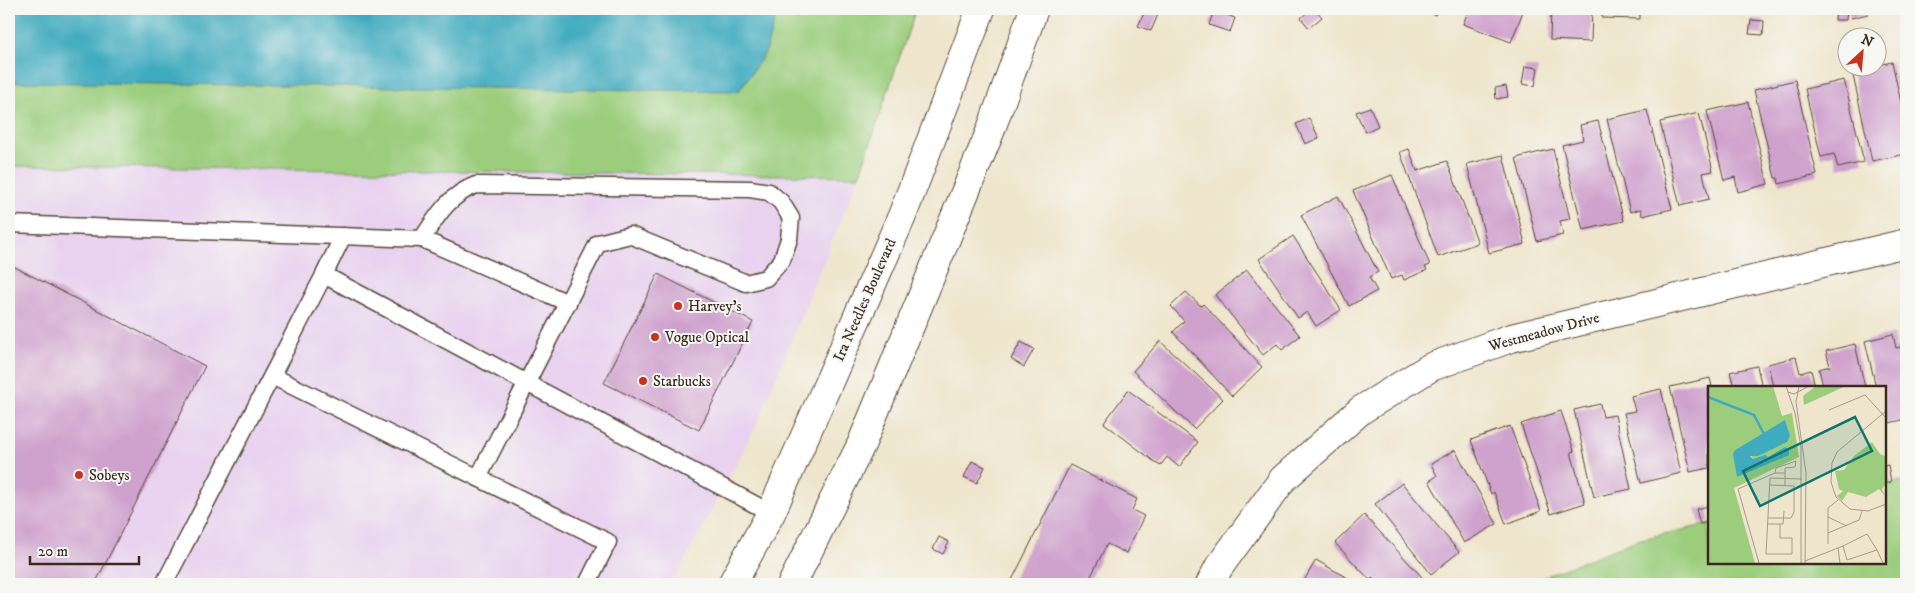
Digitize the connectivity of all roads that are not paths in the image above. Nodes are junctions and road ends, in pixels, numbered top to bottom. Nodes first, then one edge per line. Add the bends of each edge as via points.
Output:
1 (981, 9) edge
2 (1034, 9) edge
3 (9, 224) edge
4 (343, 236) junction
5 (422, 239) junction
6 (1906, 243) edge
7 (324, 275) junction
8 (568, 303) junction
9 (272, 376) junction
10 (527, 383) junction
11 (478, 478) junction
12 (771, 513) junction
13 (164, 584) edge
14 (587, 584) edge
15 (732, 584) edge
16 (792, 584) edge
17 (1210, 584) edge

1 - 12 main road, Ira Needles Boulevard via 902,216
2 - 16 main road via 990,132 861,445
3 - 4 lane
4 - 5 lane
4 - 7 lane
5 - 8 lane
5 - 8 lane via 443,207 462,191 476,185 750,189 769,192 781,202 791,218 782,260 766,278 746,283 630,234 598,242
6 - 17 main road, Westmeadow Drive via 1511,338 1431,368 1361,410 1284,479
7 - 9 lane
7 - 10 lane
8 - 10 lane
9 - 11 lane
9 - 13 lane
10 - 11 lane
10 - 12 lane
11 - 14 lane via 608,542
12 - 15 main road, Ira Needles Boulevard

